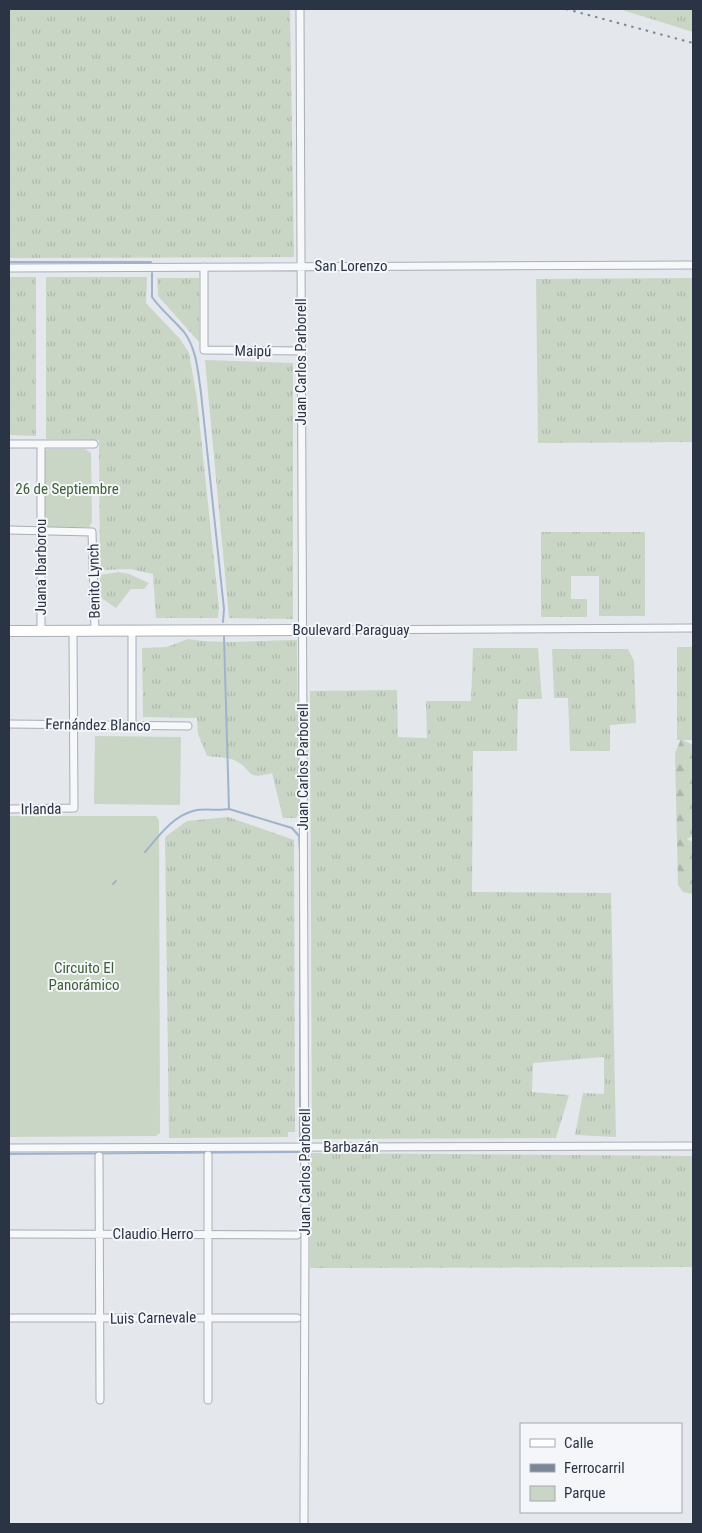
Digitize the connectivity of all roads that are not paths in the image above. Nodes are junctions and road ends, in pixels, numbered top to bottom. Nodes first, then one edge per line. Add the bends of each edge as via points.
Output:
1 (300, 9) edge
2 (693, 265) edge
3 (301, 266) junction
4 (204, 267) junction
5 (9, 268) edge
6 (302, 351) junction
7 (9, 444) edge
8 (41, 444) junction
9 (94, 444) dead end
10 (9, 530) edge
11 (41, 530) junction
12 (693, 628) edge
13 (302, 630) junction
14 (9, 631) edge
15 (41, 631) junction
16 (73, 631) junction
17 (95, 631) junction
18 (132, 631) junction
19 (9, 724) edge
20 (74, 725) junction
21 (132, 725) junction
22 (188, 726) dead end
23 (9, 810) edge
24 (305, 1146) junction
25 (693, 1146) edge
26 (9, 1148) edge
27 (208, 1155) dead end
28 (99, 1156) dead end
29 (9, 1234) edge
30 (100, 1234) junction
31 (207, 1234) junction
32 (297, 1235) dead end
33 (9, 1318) edge
34 (208, 1318) junction
35 (297, 1318) dead end
36 (100, 1319) junction
37 (100, 1400) dead end
38 (208, 1400) dead end
39 (304, 1524) edge

1 - 3 street, Juan Carlos Parborell
2 - 3 street, San Lorenzo
3 - 4 street, San Lorenzo
3 - 6 street, Juan Carlos Parborell
4 - 5 street, San Lorenzo
4 - 6 street, Maipú via 204,350
6 - 13 street, Juan Carlos Parborell
7 - 8 street
8 - 9 street
8 - 11 street, Juana Ibarborou
10 - 11 street
11 - 15 street, Juana Ibarborou
11 - 17 street, Benito Lynch via 92,532
12 - 13 street, Boulevard Paraguay
13 - 18 street, Boulevard Paraguay
13 - 24 street, Juan Carlos Parborell
14 - 15 street, Boulevard Paraguay
15 - 16 street, Boulevard Paraguay
16 - 17 street, Boulevard Paraguay
16 - 20 street
17 - 18 street, Boulevard Paraguay
18 - 21 street
19 - 20 street, Fernández Blanco
20 - 21 street, Fernández Blanco
20 - 23 street, Irlanda via 74,808
21 - 22 street, Fernández Blanco
24 - 25 street, Barbazán
24 - 26 street, Barbazán
24 - 39 street, Juan Carlos Parborell
27 - 31 street
28 - 30 street
29 - 30 street, Claudio Herro
30 - 31 street, Claudio Herro
30 - 36 street
31 - 32 street, Claudio Herro
31 - 34 street
33 - 36 street, Luis Carnevale
34 - 35 street, Luis Carnevale
34 - 36 street, Luis Carnevale
34 - 38 street
36 - 37 street

